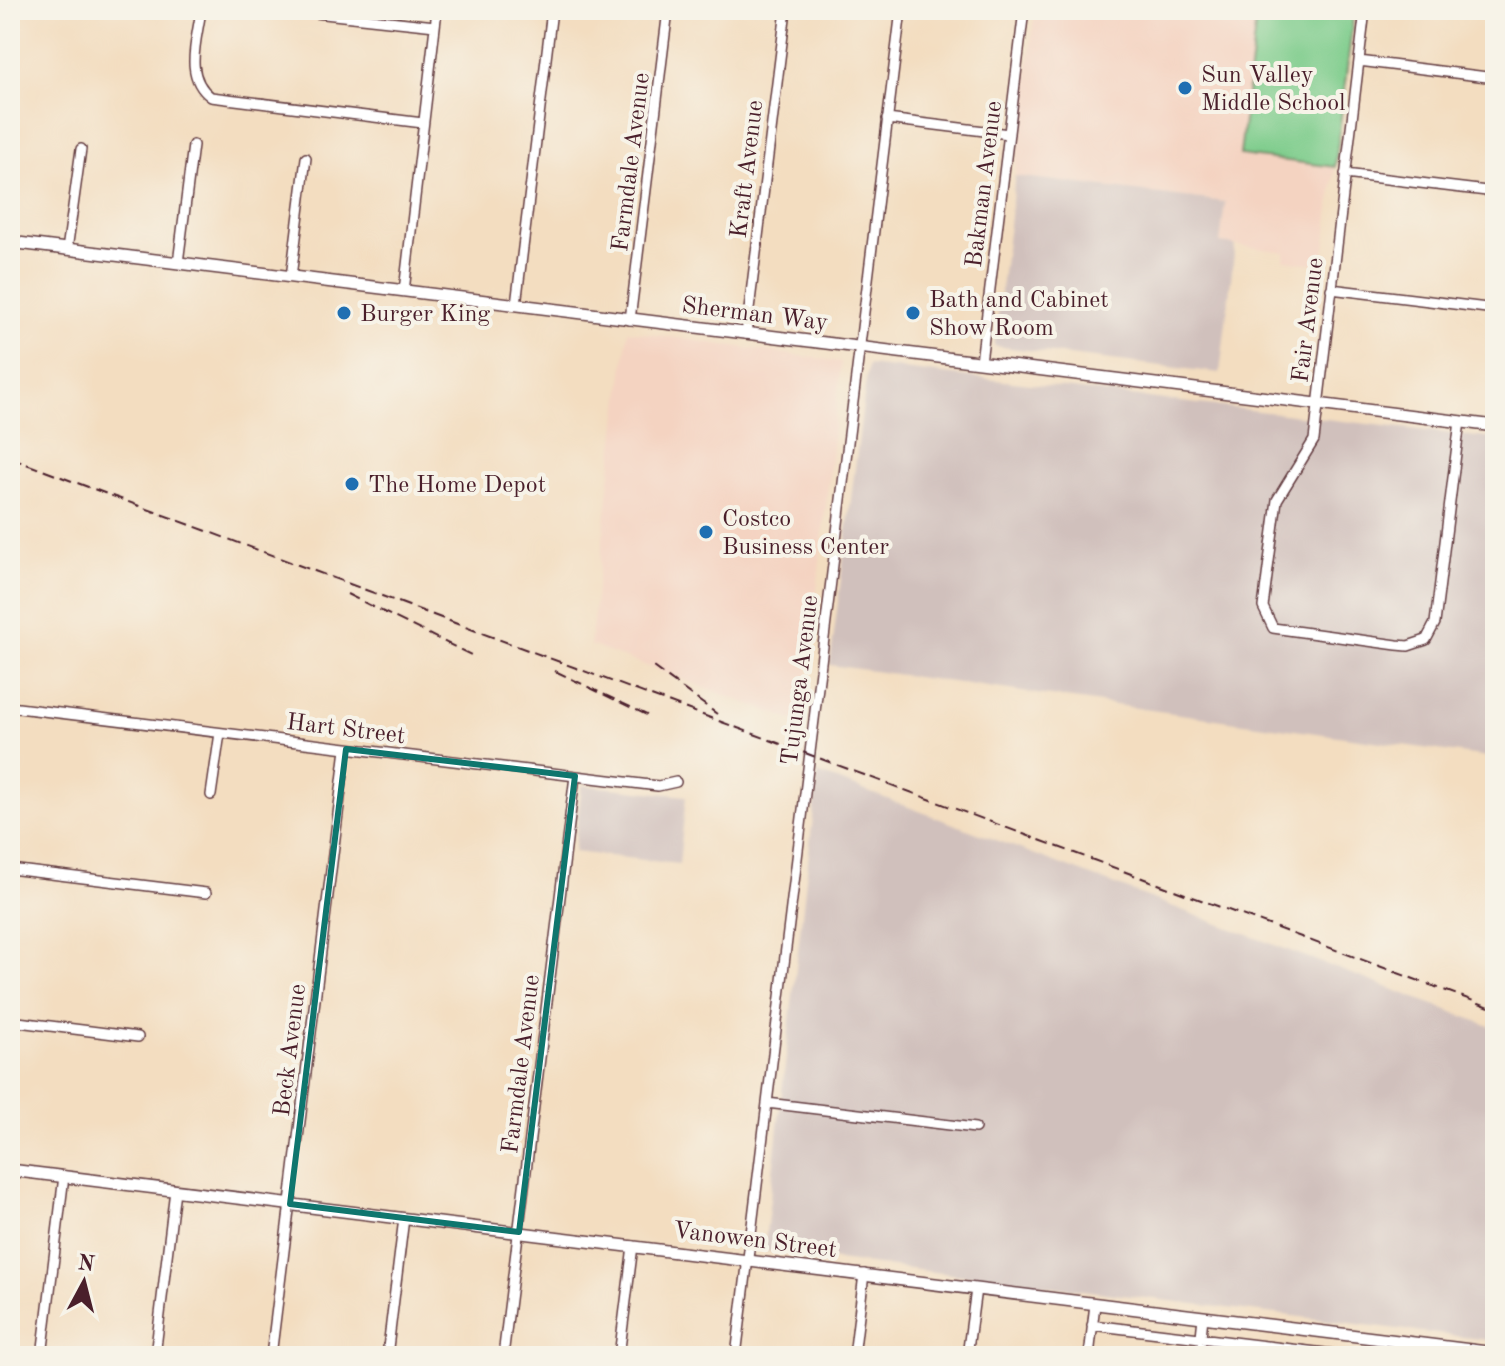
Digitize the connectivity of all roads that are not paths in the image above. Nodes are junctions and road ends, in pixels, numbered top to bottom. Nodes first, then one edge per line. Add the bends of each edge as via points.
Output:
1 (201, 10) edge
2 (437, 10) edge
3 (552, 10) edge
4 (668, 10) edge
5 (786, 10) edge
6 (901, 10) edge
7 (1024, 10) edge
8 (1365, 10) edge
9 (306, 12) dead end
10 (435, 26) junction
11 (1359, 61) junction
12 (1495, 78) edge
13 (887, 119) junction
14 (423, 123) junction
15 (1009, 134) junction
16 (193, 145) dead end
17 (81, 149) dead end
18 (306, 158) dead end
19 (1345, 174) junction
20 (1495, 192) edge
21 (10, 242) edge
22 (67, 250) junction
23 (178, 263) junction
24 (291, 277) junction
25 (1331, 289) junction
26 (404, 291) junction
27 (516, 305) junction
28 (1495, 309) edge
29 (630, 320) junction
30 (746, 334) junction
31 (860, 348) junction
32 (981, 362) junction
33 (1318, 404) junction
34 (1460, 421) junction
35 (1495, 426) edge
36 (10, 707) edge
37 (220, 733) junction
38 (346, 749) junction
39 (575, 776) junction
40 (676, 782) dead end
41 (211, 795) dead end
42 (10, 869) edge
43 (206, 893) dead end
44 (10, 1021) edge
45 (138, 1037) dead end
46 (767, 1103) junction
47 (975, 1128) dead end
48 (10, 1170) edge
49 (64, 1176) junction
50 (175, 1190) junction
51 (290, 1204) junction
52 (404, 1218) junction
53 (519, 1232) junction
54 (633, 1246) junction
55 (748, 1260) junction
56 (864, 1274) junction
57 (976, 1289) junction
58 (1095, 1304) junction
59 (1203, 1317) junction
60 (1092, 1325) junction
61 (1201, 1338) junction
62 (1495, 1353) edge
63 (42, 1356) edge
64 (155, 1356) edge
65 (271, 1356) edge
66 (387, 1356) edge
67 (503, 1356) edge
68 (619, 1356) edge
69 (736, 1356) edge
70 (854, 1356) edge
71 (967, 1356) edge
72 (1089, 1356) edge
73 (1199, 1356) edge
74 (1350, 1356) edge

1 - 14 street via 193,73 197,87 211,97
2 - 10 street
3 - 27 street
4 - 29 street, Farmdale Avenue
5 - 30 street, Kraft Avenue
6 - 13 street, Tujunga Avenue
7 - 15 street, Bakman Avenue
8 - 11 street, Fair Avenue
9 - 10 street
10 - 14 street
11 - 12 street
11 - 19 street, Fair Avenue
13 - 15 street
13 - 31 street, Tujunga Avenue
14 - 26 street
15 - 32 street, Bakman Avenue
16 - 23 street
17 - 22 street
18 - 24 street
19 - 20 street
19 - 25 street, Fair Avenue
21 - 22 main road, Sherman Way
22 - 23 main road, Sherman Way
23 - 24 main road, Sherman Way
24 - 26 main road, Sherman Way
25 - 28 street
25 - 33 street, Fair Avenue
26 - 27 main road, Sherman Way
27 - 29 main road, Sherman Way
29 - 30 main road, Sherman Way
30 - 31 main road, Sherman Way
31 - 32 main road, Sherman Way
31 - 46 street, Tujunga Avenue
32 - 33 main road, Sherman Way
33 - 34 main road, Sherman Way
33 - 34 street, Fair Avenue via 1314,440 1277,500 1263,607 1268,623 1280,631 1408,646 1426,640 1435,623
34 - 35 main road, Sherman Way
36 - 37 street, Hart Street
37 - 38 street, Hart Street
37 - 41 street
38 - 39 street, Hart Street
38 - 51 street, Beck Avenue
39 - 40 street, Hart Street via 658,786
39 - 53 street, Farmdale Avenue
42 - 43 street
44 - 45 street
46 - 47 street
46 - 55 street, Tujunga Avenue
48 - 49 main road, Vanowen Street
49 - 50 main road, Vanowen Street
49 - 63 street
50 - 51 main road, Vanowen Street
50 - 64 street
51 - 52 main road, Vanowen Street
51 - 65 street, Beck Avenue
52 - 53 main road, Vanowen Street
52 - 66 street
53 - 54 main road, Vanowen Street
53 - 67 street, Farmdale Avenue
54 - 55 main road, Vanowen Street
54 - 68 street
55 - 56 main road, Vanowen Street
55 - 69 street, Tujunga Avenue
56 - 57 main road, Vanowen Street
56 - 70 street
57 - 58 main road, Vanowen Street
57 - 71 street
58 - 59 main road, Vanowen Street
58 - 60 street
59 - 61 street
59 - 62 main road, Vanowen Street
60 - 61 street
60 - 72 street
61 - 73 street
61 - 74 street

